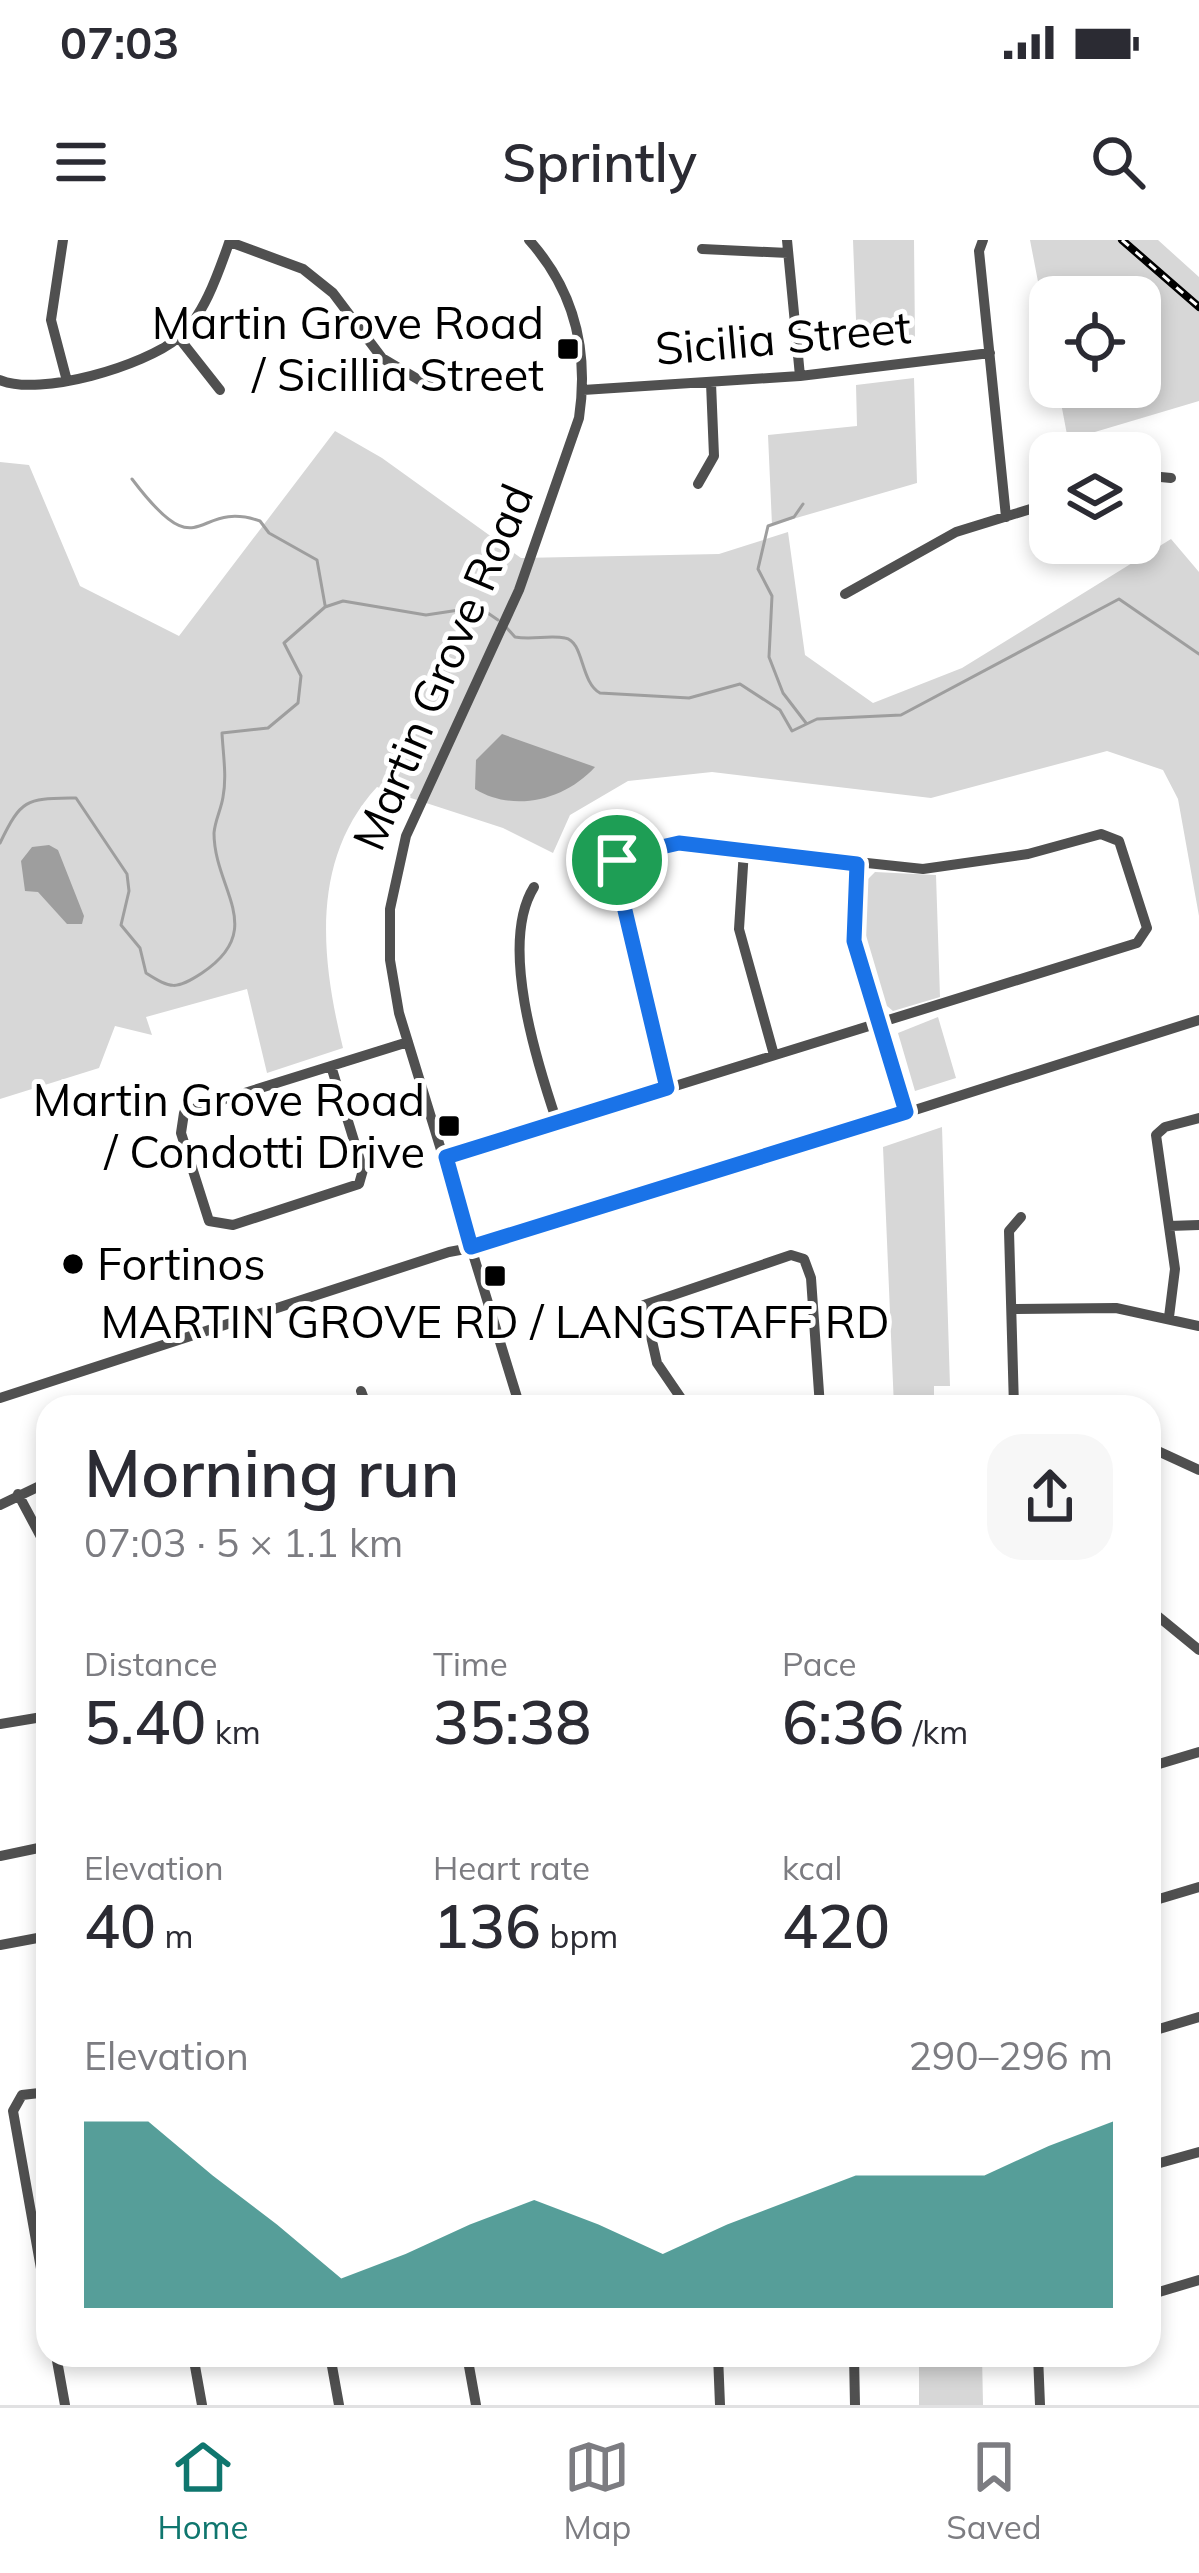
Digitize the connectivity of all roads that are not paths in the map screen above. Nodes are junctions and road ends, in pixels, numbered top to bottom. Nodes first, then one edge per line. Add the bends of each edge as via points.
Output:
1 (63, 240) edge
2 (529, 240) edge
3 (983, 240) edge
4 (230, 241) edge
5 (788, 247) edge
6 (702, 248) dead end
7 (179, 338) junction
8 (990, 353) junction
9 (800, 376) junction
10 (0, 380) edge
11 (67, 381) junction
12 (711, 383) junction
13 (220, 390) dead end
14 (436, 390) dead end
15 (583, 390) junction
16 (1161, 477) edge
17 (1171, 478) dead end
18 (698, 484) dead end
19 (1029, 510) edge
20 (1006, 517) junction
21 (844, 594) dead end
22 (744, 850) junction
23 (857, 864) junction
24 (534, 887) dead end
25 (1199, 1020) edge
26 (879, 1022) junction
27 (408, 1042) junction
28 (775, 1055) junction
29 (332, 1066) junction
30 (667, 1088) junction
31 (906, 1112) junction
32 (1199, 1118) edge
33 (557, 1122) junction
34 (446, 1157) junction
35 (1021, 1217) dead end
36 (1199, 1225) edge
37 (1169, 1226) junction
38 (471, 1247) junction
39 (1014, 1309) junction
40 (1169, 1317) junction
41 (1199, 1326) edge
42 (361, 1391) dead end
43 (362, 1395) edge
44 (516, 1395) edge
45 (679, 1395) edge
46 (819, 1395) edge
47 (1015, 1395) edge
48 (0, 1398) edge
49 (1161, 1453) edge
50 (1199, 1470) edge
51 (36, 1487) edge
52 (18, 1495) junction
53 (0, 1505) edge
54 (36, 1528) edge
55 (1161, 1619) edge
56 (1199, 1650) edge
57 (36, 1717) edge
58 (0, 1724) edge
59 (1199, 1752) edge
60 (1161, 1763) edge
61 (36, 1848) edge
62 (0, 1856) edge
63 (1199, 1887) edge
64 (1161, 1898) edge
65 (36, 1938) edge
66 (0, 1946) edge
67 (1199, 2017) edge
68 (1161, 2028) edge
69 (36, 2094) edge
70 (1199, 2152) edge
71 (1161, 2163) edge
72 (36, 2240) edge
73 (1199, 2280) edge
74 (1161, 2291) edge
75 (58, 2367) edge
76 (195, 2367) edge
77 (332, 2367) edge
78 (469, 2367) edge
79 (718, 2367) edge
80 (854, 2367) edge
81 (1038, 2367) edge
82 (65, 2405) edge
83 (202, 2405) edge
84 (340, 2405) edge
85 (476, 2405) edge
86 (720, 2405) edge
87 (855, 2405) edge
88 (1040, 2405) edge

1 - 11 street via 51,320
2 - 15 street, Martin Grove Road via 574,308
3 - 8 street
4 - 7 street
4 - 14 street via 304,269 382,358
5 - 6 street
5 - 9 street
7 - 11 street
7 - 13 street
8 - 9 street, Sicilia Street
8 - 20 street
9 - 12 street, Sicilia Street
10 - 11 street via 34,387
12 - 15 street, Sicilia Street
12 - 18 street via 714,455
15 - 27 street, Martin Grove Road via 548,520 406,836 391,896 392,975
16 - 17 street
19 - 20 street
20 - 21 street via 931,543
22 - 23 street
22 - 28 street via 740,929
22 - 30 street via 679,843 614,864
23 - 26 street via 852,928
23 - 26 street via 944,868 1112,836 1147,928 1131,945
24 - 33 street via 521,907 518,946
25 - 31 street
26 - 28 street
26 - 31 street
27 - 29 street
27 - 34 street, Martin Grove Road
28 - 30 street
29 - 29 street via 184,1113 181,1132 215,1225 352,1189 364,1178
30 - 33 street
31 - 38 street
32 - 37 street via 1156,1135
33 - 34 street
34 - 38 street, Martin Grove Road
35 - 39 street via 1009,1231
36 - 37 street
37 - 40 street
38 - 44 street, Martin Grove Road
38 - 48 street
39 - 40 street via 1116,1308
39 - 47 street
40 - 41 street
42 - 43 street
45 - 46 street via 657,1363 644,1304 791,1255 804,1259 811,1278
49 - 50 street
51 - 52 street
52 - 53 street
52 - 54 street
55 - 56 street
57 - 58 street
59 - 60 street
61 - 62 street
63 - 64 street
65 - 66 street
67 - 68 street
69 - 72 street via 22,2096 13,2111
70 - 71 street
73 - 74 street
75 - 82 street
76 - 83 street
77 - 84 street
78 - 85 street
79 - 86 street
80 - 87 street
81 - 88 street

